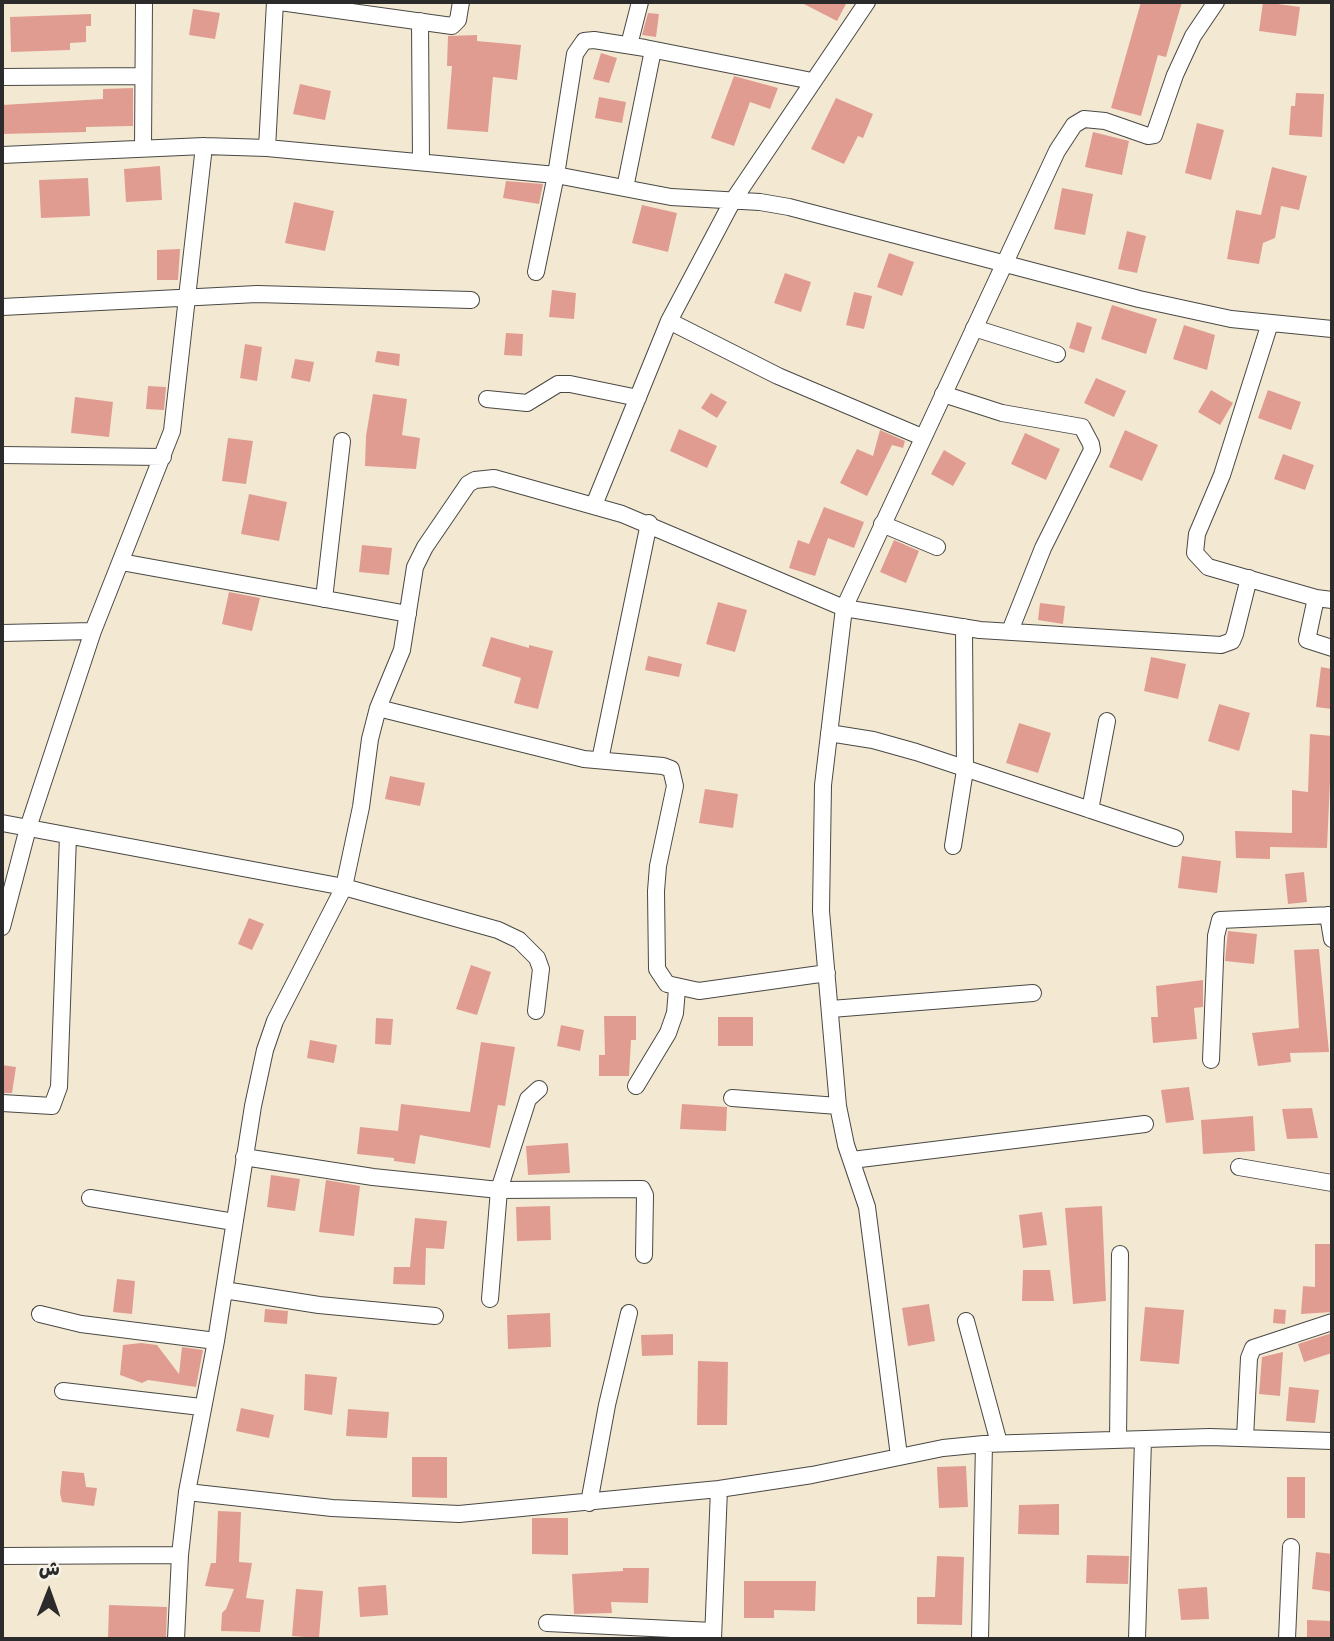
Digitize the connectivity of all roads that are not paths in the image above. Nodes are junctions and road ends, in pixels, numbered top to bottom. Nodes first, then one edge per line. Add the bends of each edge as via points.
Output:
1 (144, 2) edge
2 (277, 2) edge
3 (461, 2) edge
4 (640, 2) edge
5 (867, 2) edge
6 (1216, 2) edge
7 (420, 21) junction
8 (629, 45) junction
9 (653, 50) junction
10 (143, 76) junction
11 (2, 77) edge
12 (812, 81) junction
13 (204, 146) junction
14 (143, 148) junction
15 (267, 148) junction
16 (2, 155) edge
17 (421, 162) junction
18 (556, 175) junction
19 (625, 188) junction
20 (732, 202) junction
21 (1004, 265) junction
22 (536, 272) dead end
23 (187, 297) junction
24 (471, 300) dead end
25 (2, 307) edge
26 (669, 321) junction
27 (1270, 323) junction
28 (974, 328) junction
29 (1332, 329) edge
30 (1057, 354) dead end
31 (943, 394) junction
32 (638, 398) junction
33 (486, 399) dead end
34 (922, 437) junction
35 (342, 441) dead end
36 (2, 455) edge
37 (163, 457) junction
38 (594, 505) junction
39 (649, 523) junction
40 (882, 524) junction
41 (937, 547) dead end
42 (121, 562) junction
43 (1249, 578) junction
44 (324, 598) junction
45 (1324, 599) edge
46 (844, 608) junction
47 (408, 614) junction
48 (964, 627) junction
49 (93, 631) junction
50 (1010, 631) junction
51 (2, 633) edge
52 (1332, 648) edge
53 (378, 708) junction
54 (1107, 721) dead end
55 (828, 733) junction
56 (600, 760) junction
57 (965, 770) junction
58 (1090, 810) junction
59 (2, 823) edge
60 (28, 828) junction
61 (68, 835) junction
62 (1175, 838) dead end
63 (953, 846) dead end
64 (344, 887) junction
65 (1330, 915) edge
66 (2, 927) edge
67 (1332, 939) edge
68 (827, 972) junction
69 (677, 989) junction
70 (1033, 993) dead end
71 (831, 1009) junction
72 (536, 1011) dead end
73 (1211, 1060) dead end
74 (636, 1086) dead end
75 (538, 1088) dead end
76 (732, 1098) dead end
77 (2, 1103) edge
78 (838, 1106) junction
79 (1145, 1124) dead end
80 (244, 1157) junction
81 (852, 1160) junction
82 (1239, 1167) dead end
83 (1332, 1183) edge
84 (499, 1190) junction
85 (90, 1198) dead end
86 (234, 1222) junction
87 (1120, 1254) dead end
88 (644, 1255) dead end
89 (224, 1290) junction
90 (490, 1299) dead end
91 (629, 1313) dead end
92 (40, 1314) dead end
93 (435, 1316) dead end
94 (966, 1321) dead end
95 (1332, 1322) edge
96 (216, 1341) junction
97 (63, 1391) dead end
98 (201, 1407) junction
99 (1245, 1438) junction
100 (1118, 1440) junction
101 (1143, 1440) junction
102 (1332, 1441) edge
103 (992, 1443) junction
104 (899, 1456) junction
105 (719, 1489) junction
106 (187, 1492) junction
107 (589, 1503) junction
108 (1291, 1547) dead end
109 (180, 1555) junction
110 (2, 1556) edge
111 (547, 1623) dead end
112 (713, 1635) edge
113 (176, 1639) edge
114 (980, 1639) edge
115 (1137, 1639) edge
116 (1287, 1639) edge

1 - 10 street
2 - 7 street
2 - 15 street
3 - 7 street via 458,20 452,26
4 - 8 street
5 - 12 street
6 - 21 street via 1193,36 1154,135 1094,118 1074,125 1057,150
7 - 17 street
8 - 9 street
8 - 18 street via 594,40 578,46
9 - 12 street
9 - 19 street
10 - 11 street
10 - 14 street
12 - 20 street
13 - 14 street
13 - 15 street
13 - 23 street
14 - 16 street
15 - 17 street
17 - 18 street
18 - 19 street
18 - 22 street
19 - 20 street via 671,198
20 - 21 street via 789,207
20 - 26 street
21 - 27 street via 1205,314
21 - 28 street
23 - 24 street via 257,294
23 - 25 street
23 - 37 street via 177,406
26 - 32 street
26 - 34 street via 778,376
27 - 29 street
27 - 43 street via 1222,475 1194,546 1197,558 1208,567
28 - 30 street
28 - 31 street
31 - 34 street
31 - 50 street via 1002,413 1082,428 1091,444
32 - 33 street via 558,384 527,403
32 - 38 street
34 - 40 street
35 - 44 street
36 - 37 street
37 - 42 street
38 - 39 street
38 - 47 street via 494,478 475,480 460,492 415,567
39 - 46 street
39 - 56 street
40 - 41 street
40 - 46 street
42 - 44 street
42 - 49 street
43 - 45 street
43 - 50 street via 1236,634 1228,643
44 - 47 street
45 - 52 street via 1307,640
46 - 48 street
46 - 55 street
47 - 53 street via 402,650
48 - 50 street
48 - 57 street
49 - 51 street
49 - 60 street
53 - 56 street
53 - 64 street
54 - 58 street
55 - 57 street via 887,744
55 - 68 street via 820,859
56 - 69 street via 663,766 674,776 669,827 658,866 656,960 667,984
57 - 58 street
57 - 63 street
58 - 62 street
59 - 60 street
60 - 61 street
60 - 66 street
61 - 64 street
61 - 77 street via 59,1087 52,1106
64 - 72 street via 498,929 519,940 541,969
64 - 80 street via 275,1021
65 - 67 street
65 - 73 street via 1220,920
68 - 69 street via 699,991
68 - 71 street
69 - 74 street via 668,1033
70 - 71 street
71 - 78 street
75 - 84 street via 527,1099
76 - 78 street
78 - 81 street
79 - 81 street
80 - 84 street
80 - 86 street
81 - 104 street via 867,1207
82 - 83 street
84 - 88 street via 642,1189
84 - 90 street
85 - 86 street
86 - 89 street
87 - 100 street
89 - 93 street
89 - 96 street
91 - 107 street
92 - 96 street via 81,1324
94 - 103 street
95 - 99 street via 1253,1348
96 - 98 street
97 - 98 street
98 - 106 street
99 - 101 street
99 - 102 street
100 - 101 street
100 - 103 street
101 - 115 street
103 - 104 street
103 - 114 street
104 - 105 street
105 - 107 street
105 - 112 street
106 - 107 street via 332,1508 459,1514
106 - 109 street
108 - 116 street
109 - 110 street
109 - 113 street
111 - 112 street

